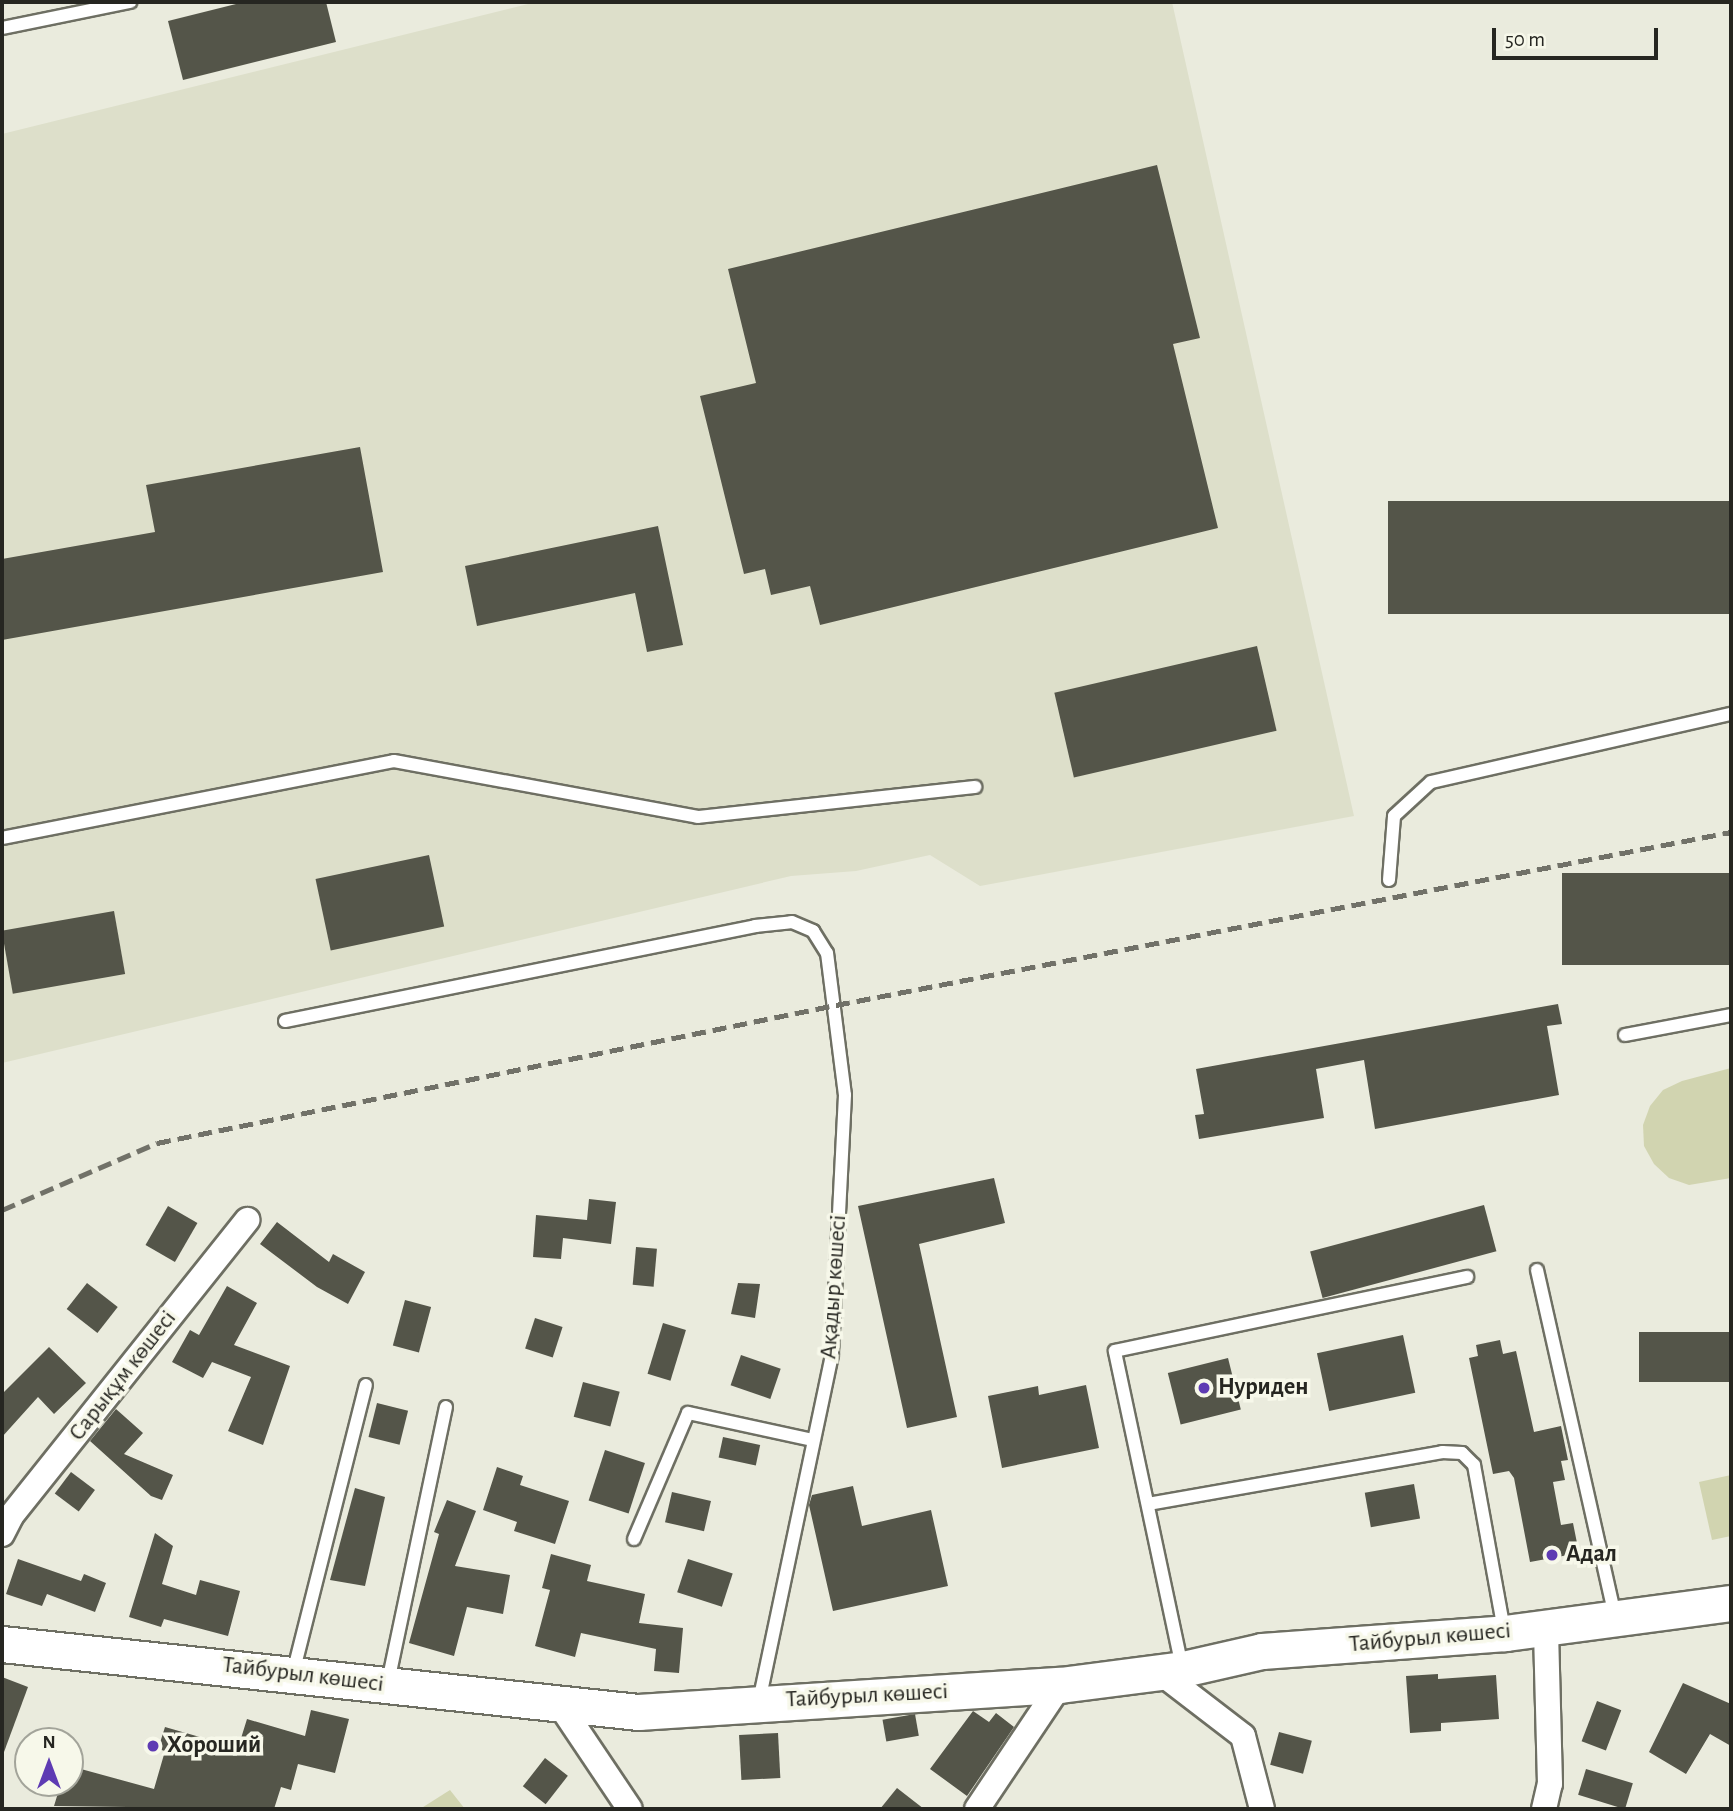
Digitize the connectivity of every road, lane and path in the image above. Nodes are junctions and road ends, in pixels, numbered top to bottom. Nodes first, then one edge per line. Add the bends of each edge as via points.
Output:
1 (130, 2) edge
2 (2, 28) edge
3 (1731, 714) edge
4 (975, 787) dead end
5 (2, 838) edge
6 (1389, 880) dead end
7 (1731, 1015) edge
8 (285, 1021) dead end
9 (1625, 1035) dead end
10 (247, 1220) dead end
11 (1536, 1270) dead end
12 (1467, 1277) dead end
13 (366, 1385) dead end
14 (446, 1408) dead end
15 (813, 1440) junction
16 (1148, 1504) junction
17 (2, 1534) edge
18 (634, 1539) dead end
19 (1731, 1603) edge
20 (1616, 1618) junction
21 (1546, 1626) junction
22 (1505, 1633) junction
23 (2, 1644) edge
24 (1172, 1671) junction
25 (292, 1673) junction
26 (387, 1685) junction
27 (1060, 1685) junction
28 (760, 1702) junction
29 (560, 1705) junction
30 (631, 1809) edge
31 (977, 1809) edge
32 (1262, 1809) edge
33 (1544, 1809) edge

1 - 2 lane
3 - 6 lane via 1431,782 1394,816
4 - 5 lane via 698,817 394,761
7 - 9 lane
8 - 15 lane, Ақадыр көшесі via 755,926 792,922 813,931 827,953 845,1095 832,1355
10 - 17 street, Сарықұм көшесі via 11,1516
11 - 20 lane
12 - 16 lane via 1115,1351
13 - 25 lane
14 - 26 lane
15 - 18 lane via 688,1413
15 - 28 lane, Ақадыр көшесі
16 - 22 lane via 1442,1452 1462,1453 1474,1465
16 - 24 lane
19 - 20 main road, Тайбурыл көшесі
20 - 21 main road, Тайбурыл көшесі
21 - 22 main road, Тайбурыл көшесі
21 - 33 street via 1550,1784
22 - 24 main road, Тайбурыл көшесі via 1262,1651
23 - 25 main road, Тайбурыл көшесі
24 - 27 main road, Тайбурыл көшесі
24 - 32 street via 1243,1737
25 - 26 main road, Тайбурыл көшесі
26 - 29 main road, Тайбурыл көшесі
27 - 28 main road, Тайбурыл көшесі
27 - 31 street
28 - 29 main road, Тайбурыл көшесі via 638,1712
29 - 30 street

